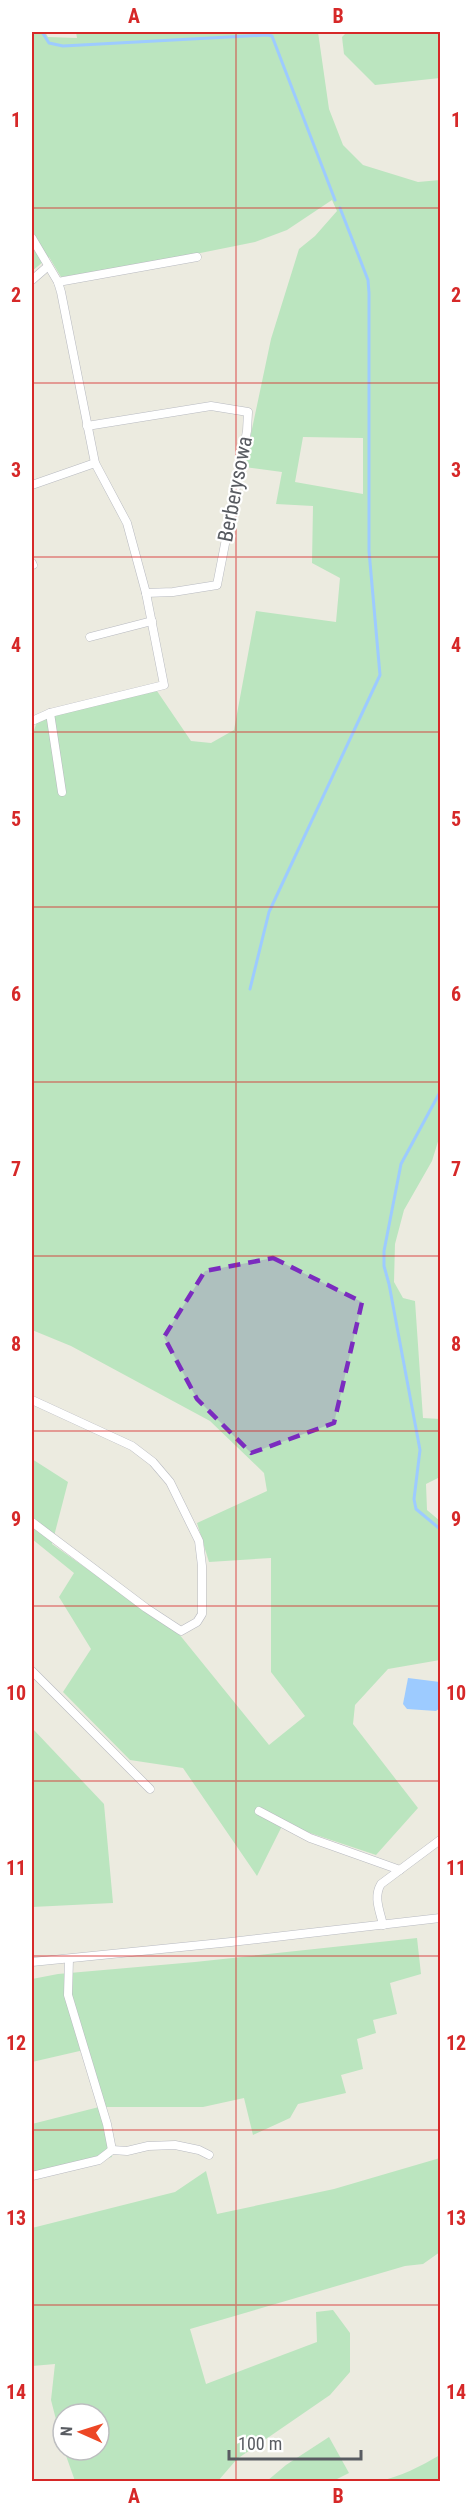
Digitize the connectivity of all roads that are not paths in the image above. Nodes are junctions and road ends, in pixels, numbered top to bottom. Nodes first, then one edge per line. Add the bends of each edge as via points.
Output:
1 (32, 238) edge
2 (197, 257) dead end
3 (48, 267) junction
4 (32, 280) edge
5 (58, 282) junction
6 (87, 426) junction
7 (95, 463) junction
8 (32, 486) edge
9 (146, 593) junction
10 (152, 621) junction
11 (90, 637) dead end
12 (50, 712) junction
13 (32, 721) edge
14 (62, 792) dead end
15 (32, 1400) edge
16 (32, 1522) edge
17 (32, 1671) edge
18 (150, 1789) dead end
19 (259, 1811) dead end
20 (441, 1840) edge
21 (400, 1870) junction
22 (441, 1918) edge
23 (383, 1925) junction
24 (69, 1959) junction
25 (32, 1962) edge
26 (112, 2150) junction
27 (209, 2155) dead end
28 (32, 2176) edge

1 - 3 street
2 - 5 street
3 - 4 street
3 - 5 street
5 - 6 street
6 - 7 street
6 - 9 street, Berberysowa via 211,406 248,412 217,585
7 - 8 street
7 - 9 street via 127,523
9 - 10 street
10 - 11 street
10 - 12 street via 164,685
12 - 13 street
12 - 14 street
15 - 16 street via 132,1446 170,1482 199,1541 202,1614 182,1631
17 - 18 street
19 - 21 street via 310,1838
20 - 21 street
21 - 23 street via 377,1891
22 - 23 street
23 - 24 street
24 - 25 street
24 - 26 street via 68,1995 108,2124
26 - 27 street via 175,2145
26 - 28 street via 99,2160

